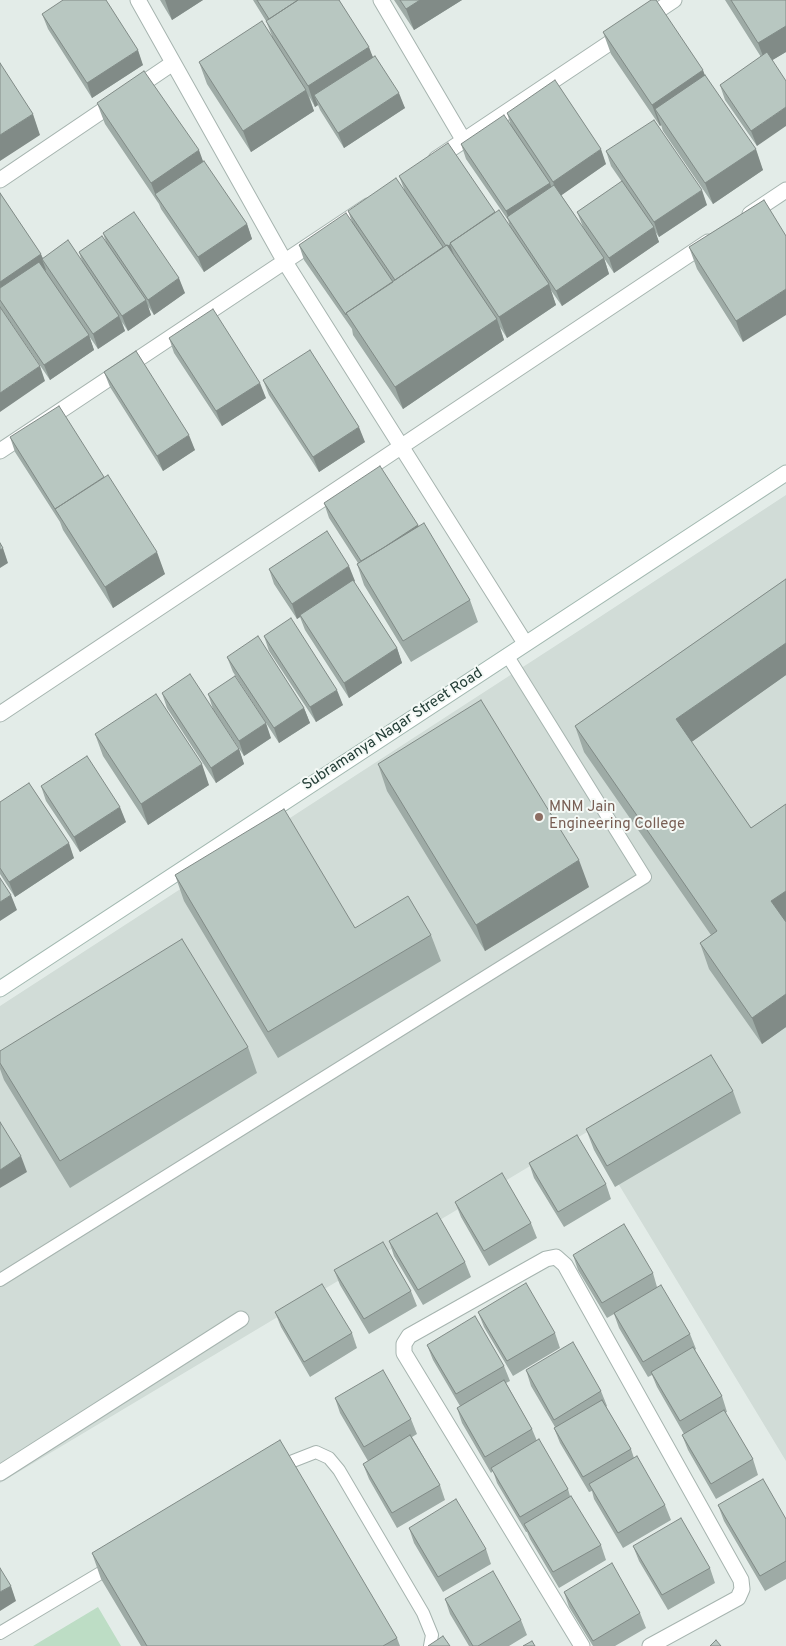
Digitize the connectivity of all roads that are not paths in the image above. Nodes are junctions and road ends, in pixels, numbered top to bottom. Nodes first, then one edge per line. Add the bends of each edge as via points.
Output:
1 (138, 0) edge
2 (381, 0) edge
3 (674, 0) edge
4 (173, 63) junction
5 (464, 141) junction
6 (423, 168) edge
7 (0, 180) edge
8 (786, 190) edge
9 (382, 196) edge
10 (737, 222) edge
11 (720, 233) edge
12 (285, 262) junction
13 (401, 446) junction
14 (0, 450) edge
15 (786, 472) edge
16 (525, 643) junction
17 (508, 655) junction
18 (0, 714) edge
19 (0, 989) edge
20 (0, 1280) edge
21 (241, 1319) dead end
22 (0, 1473) edge
23 (268, 1476) edge
24 (124, 1559) edge
25 (0, 1633) edge
26 (430, 1646) edge
27 (582, 1646) edge
28 (650, 1646) edge

1 - 4 street
2 - 5 street
3 - 5 street
4 - 7 street
4 - 12 street
5 - 6 street
8 - 10 street
9 - 12 street
11 - 13 street
12 - 13 street
12 - 14 street
13 - 16 street
13 - 18 street
15 - 16 street, Subramanya Nagar Street Road
16 - 17 street, Subramanya Nagar Street Road
17 - 19 street, Subramanya Nagar Street Road
17 - 20 lane via 644,877
21 - 22 street
23 - 26 lane via 316,1452 329,1458 423,1613 432,1635
24 - 25 lane
27 - 28 street via 404,1353 404,1344 410,1336 546,1259 556,1257 565,1264 741,1580 738,1598

